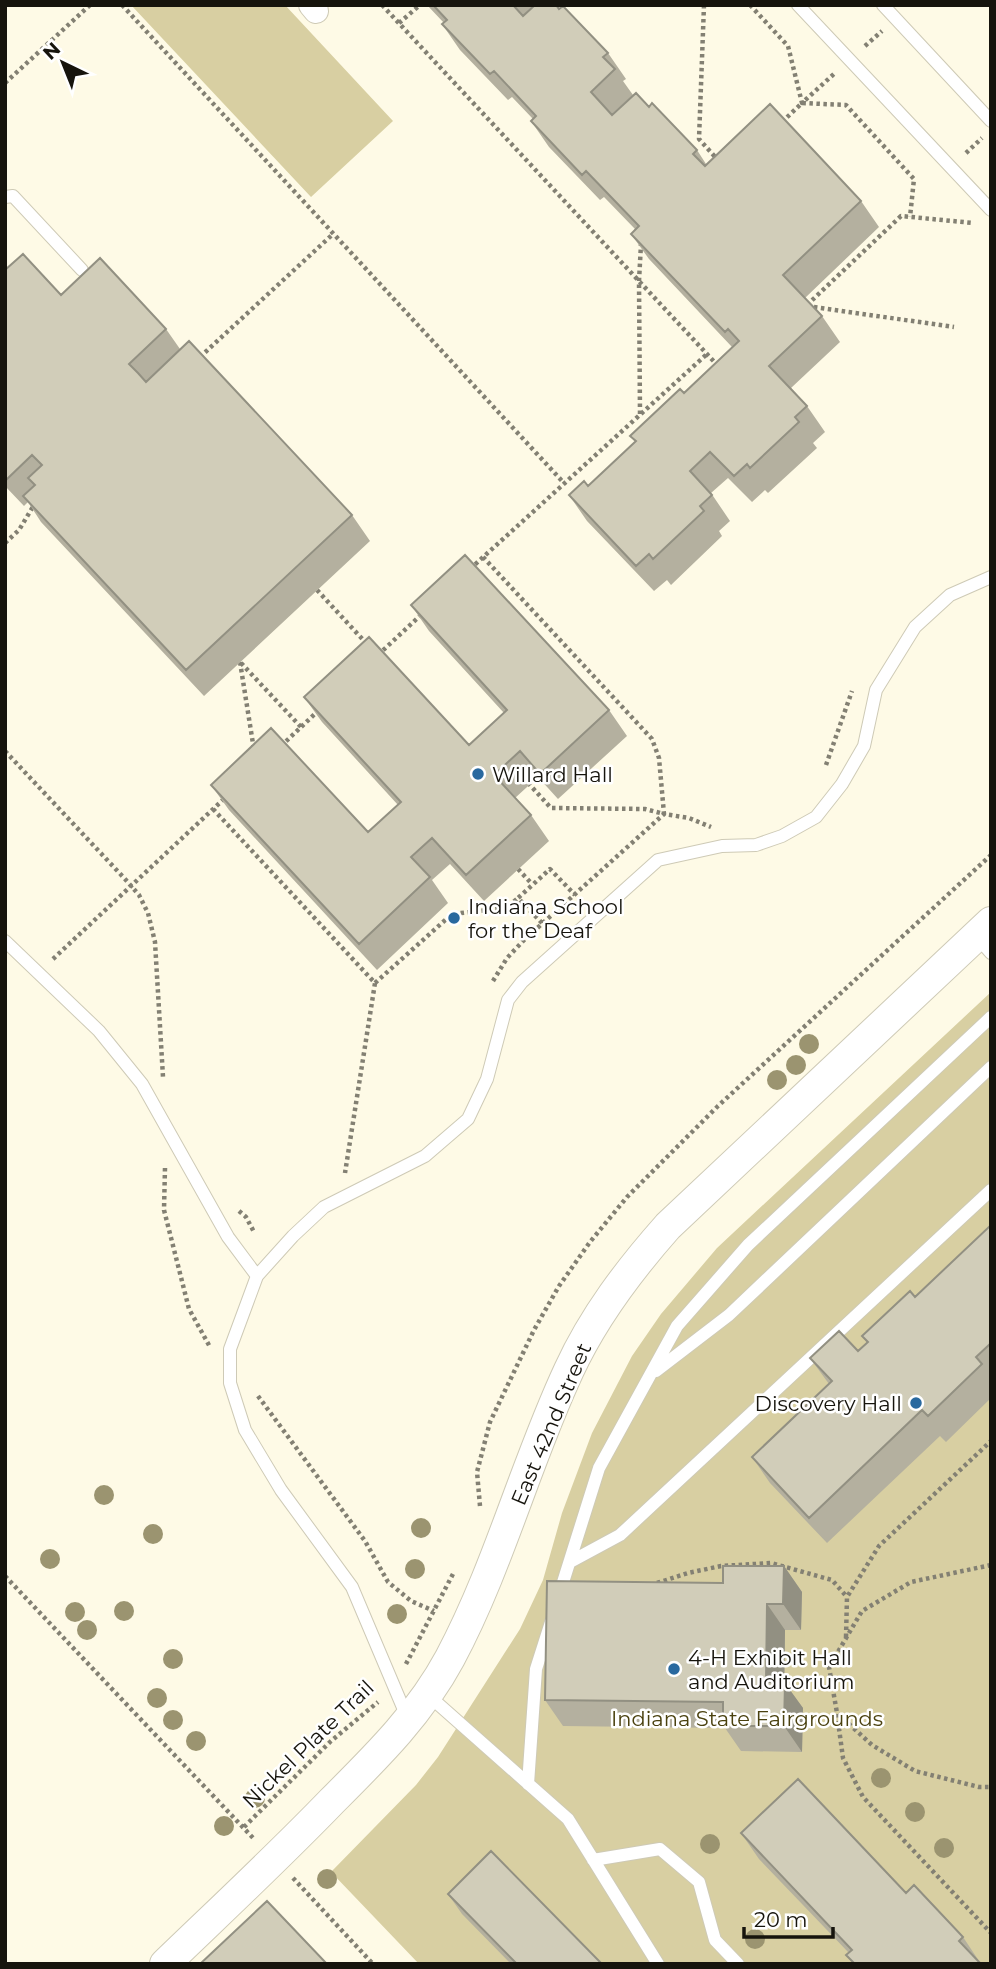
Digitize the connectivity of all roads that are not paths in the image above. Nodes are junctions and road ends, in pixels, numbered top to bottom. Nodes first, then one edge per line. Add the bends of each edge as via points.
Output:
1 (799, 5) edge
2 (883, 5) edge
3 (991, 121) edge
4 (5, 197) edge
5 (991, 210) edge
6 (82, 270) dead end
7 (991, 577) edge
8 (986, 937) edge
9 (5, 941) edge
10 (991, 1017) edge
11 (991, 1067) edge
12 (991, 1190) edge
13 (257, 1276) junction
14 (650, 1376) junction
15 (570, 1562) junction
16 (428, 1695) junction
17 (409, 1720) junction
18 (528, 1784) junction
19 (593, 1860) junction
20 (165, 1964) edge
21 (658, 1964) edge
22 (737, 1964) edge

1 - 5 lane
2 - 3 lane
4 - 6 lane via 13,196
7 - 13 lane via 950,595 915,627 876,690 864,746 816,817 756,845 722,846 658,860 522,982 508,1000 486,1079 468,1119 425,1156 324,1207
8 - 16 street, East 42nd Street via 668,1226 605,1305 570,1368 486,1586
9 - 13 lane via 99,1031 142,1084 228,1237
10 - 14 lane via 748,1245 677,1326
11 - 14 lane via 729,1315
12 - 15 lane via 620,1535
13 - 17 lane via 230,1349 230,1383 244,1430 281,1490 352,1587
14 - 15 lane via 598,1468
15 - 18 lane via 536,1669
16 - 17 street, East 42nd Street
16 - 18 lane
17 - 20 street, East 42nd Street via 258,1876
18 - 19 lane via 568,1819
19 - 21 lane
19 - 22 lane via 660,1849 699,1882 715,1940

